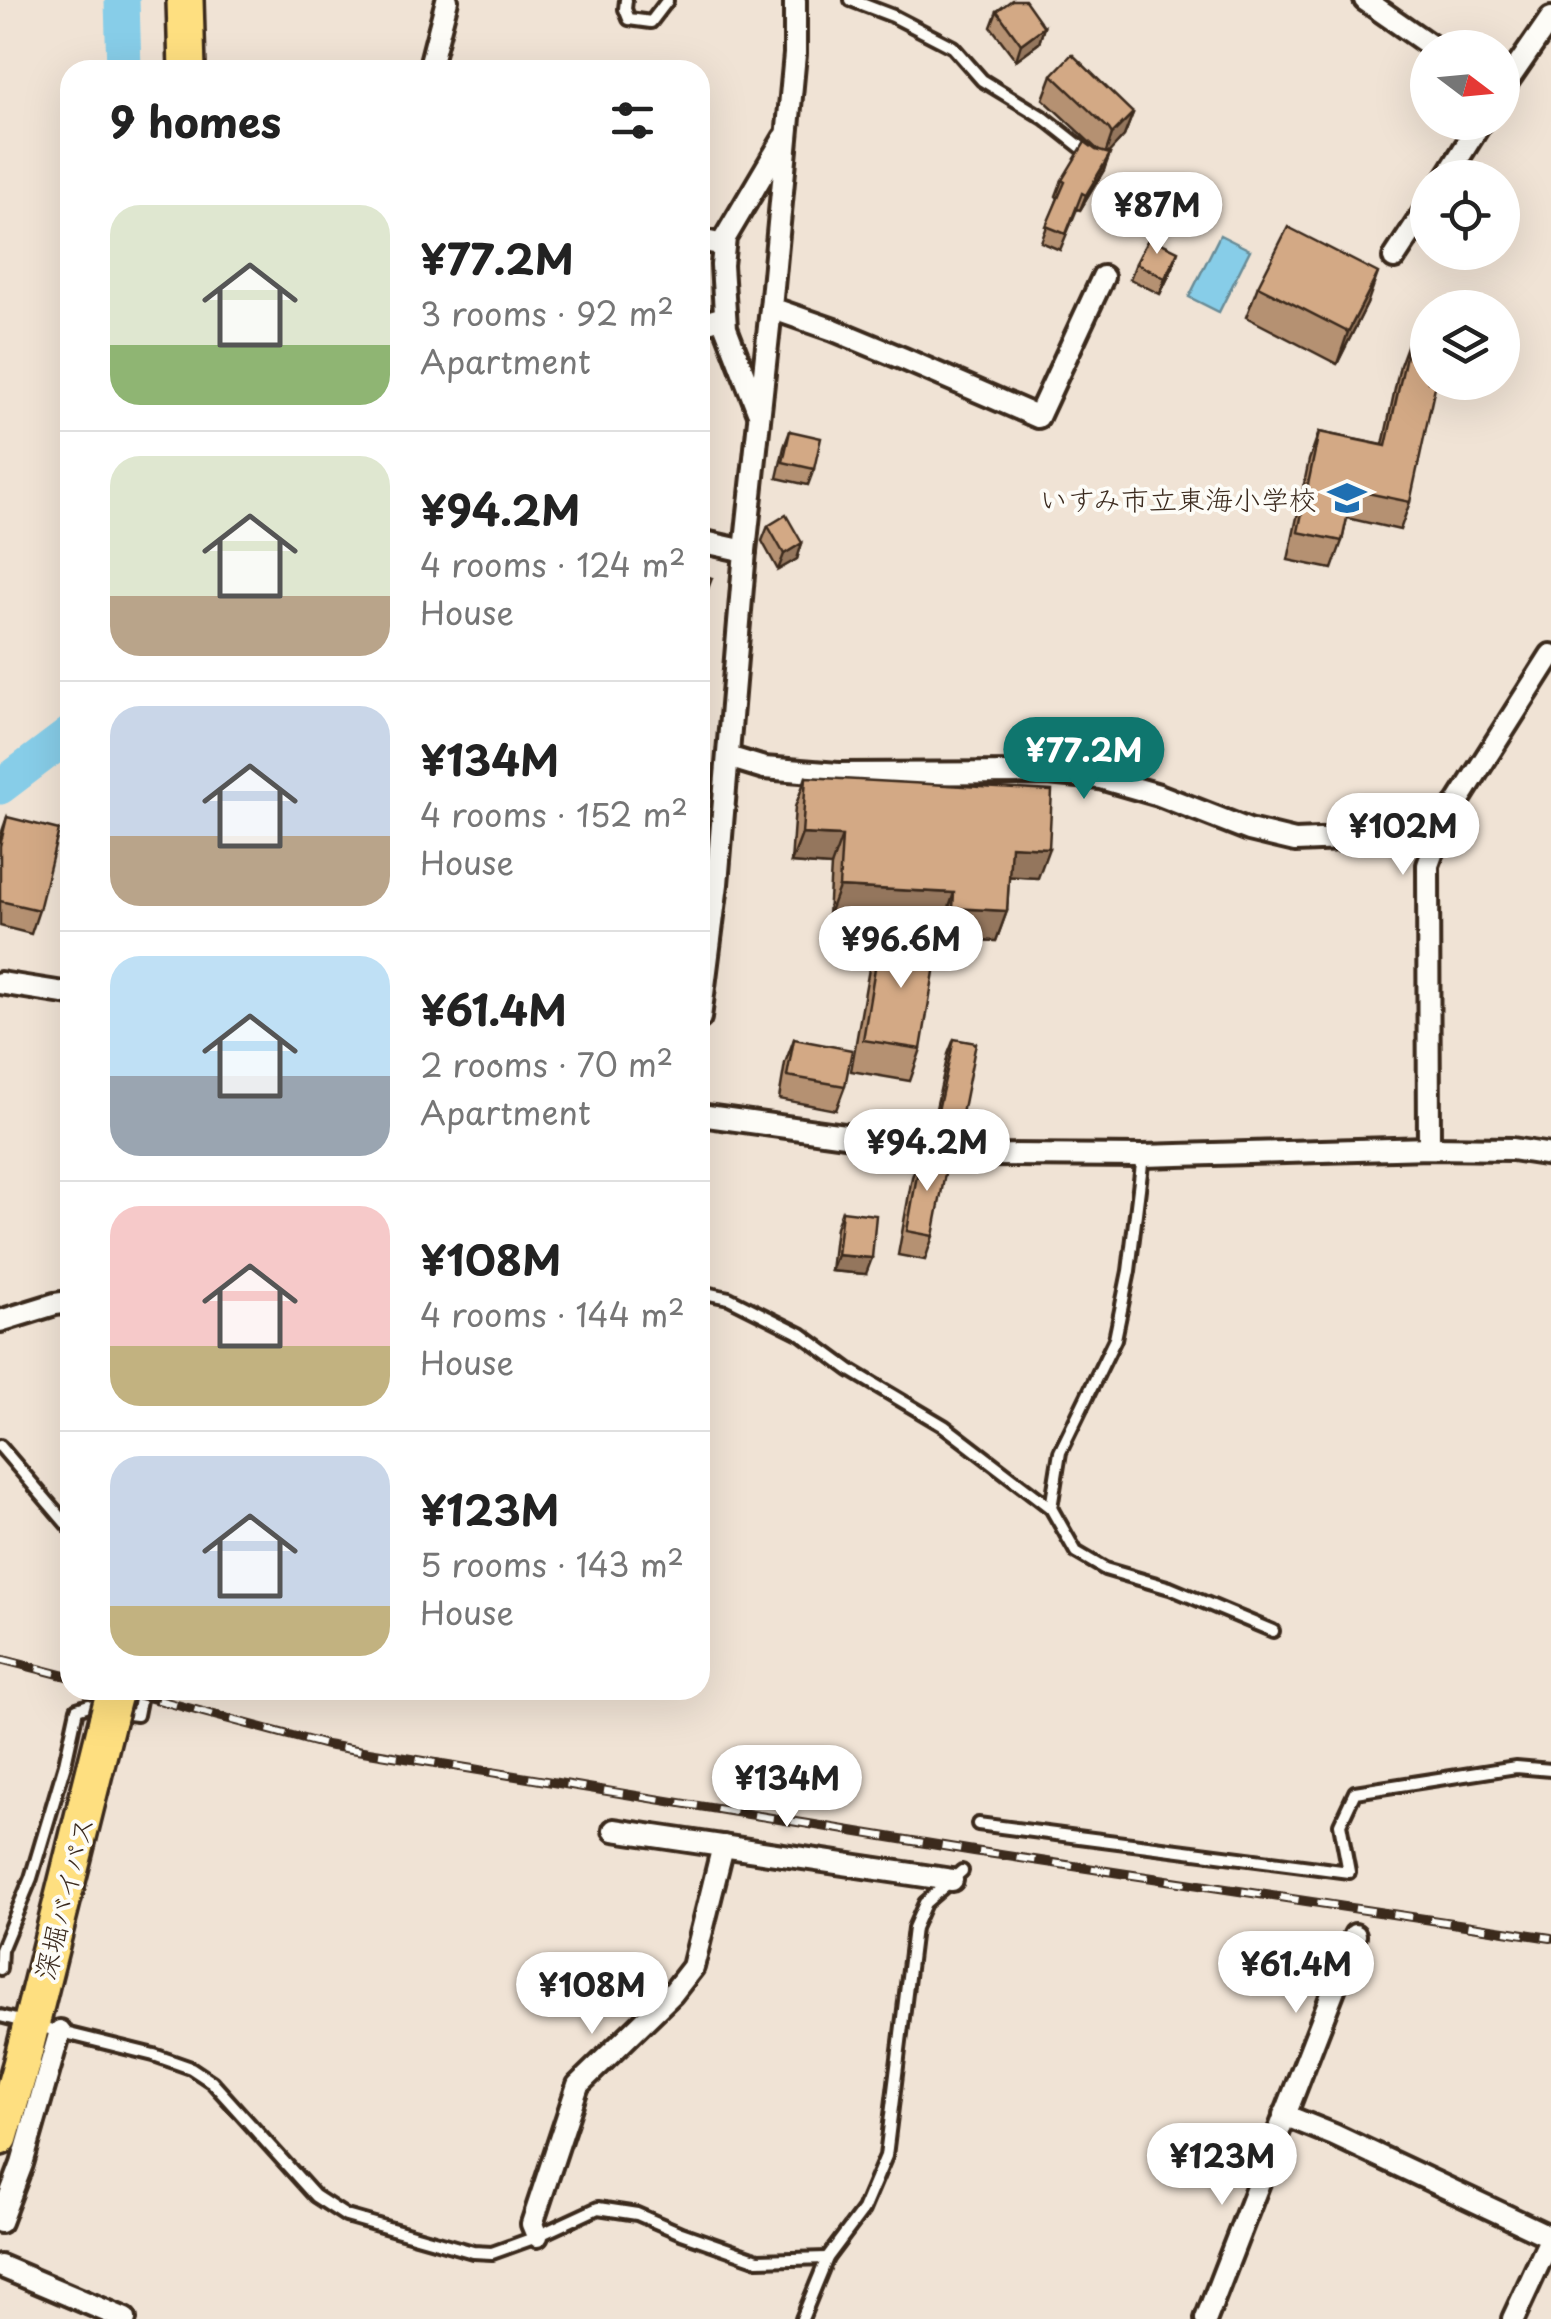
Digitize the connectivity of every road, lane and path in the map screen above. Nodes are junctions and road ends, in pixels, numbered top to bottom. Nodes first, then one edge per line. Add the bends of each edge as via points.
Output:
1 (184, 0) edge
2 (447, 0) edge
3 (626, 0) edge
4 (795, 0) edge
5 (851, 0) edge
6 (1364, 0) edge
7 (668, 1) edge
8 (1551, 18) edge
9 (1410, 32) edge
10 (187, 60) edge
11 (432, 60) edge
12 (1520, 64) edge
13 (787, 132) junction
14 (1095, 159) edge
15 (1410, 234) edge
16 (710, 242) edge
17 (724, 246) junction
18 (1394, 258) dead end
19 (1103, 276) dead end
20 (771, 308) junction
21 (725, 317) junction
22 (710, 321) edge
23 (760, 415) junction
24 (710, 543) edge
25 (745, 551) junction
26 (1551, 655) edge
27 (728, 757) junction
28 (1439, 835) junction
29 (710, 939) edge
30 (0, 983) edge
31 (60, 992) edge
32 (710, 1116) edge
33 (1430, 1148) junction
34 (1551, 1155) edge
35 (1144, 1156) junction
36 (710, 1294) edge
37 (60, 1303) edge
38 (0, 1321) edge
39 (0, 1446) edge
40 (1051, 1508) junction
41 (60, 1516) edge
42 (1274, 1631) dead end
43 (140, 1700) edge
44 (110, 1706) edge
45 (1551, 1770) edge
46 (978, 1824) dead end
47 (614, 1830) dead end
48 (723, 1846) junction
49 (957, 1876) joint
50 (1355, 1935) dead end
51 (0, 1969) edge
52 (55, 2030) joint
53 (1284, 2115) junction
54 (0, 2137) edge
55 (0, 2222) edge
56 (537, 2236) junction
57 (1551, 2237) edge
58 (827, 2258) junction
59 (0, 2266) edge
60 (125, 2319) edge
61 (802, 2319) edge
62 (1206, 2319) edge
63 (1513, 2319) edge

1 - 10 highway
2 - 11 street
3 - 7 lane via 630,19 652,22
4 - 13 street
5 - 14 lane via 953,47 982,80
6 - 9 street
8 - 12 street
13 - 17 street
13 - 20 street
15 - 18 street
16 - 17 street
17 - 21 street
19 - 20 street via 1038,417
20 - 23 street
21 - 22 street
21 - 23 street
23 - 25 street
24 - 25 street
25 - 27 street
26 - 28 street
27 - 28 street via 764,768 838,774 1100,778 1294,840
27 - 29 street
28 - 33 street via 1428,864
30 - 31 street
32 - 35 street via 990,1155
33 - 34 street
33 - 35 street
35 - 40 lane via 1115,1339 1060,1452
36 - 40 lane via 801,1334 944,1426
37 - 38 street
39 - 41 lane
40 - 42 lane via 1076,1552 1105,1569
43 - 44 lane via 137,1715
44 - 51 lane via 77,1709
44 - 54 highway, 深堀バイパス
45 - 46 lane via 1516,1767 1355,1792 1340,1824 1349,1872
47 - 48 street
48 - 49 street
48 - 56 street via 694,1967 578,2085 532,2224
49 - 58 lane via 925,1903 914,1928 886,2156 864,2210
50 - 53 street
52 - 55 street via 22,2164
52 - 56 lane via 191,2068 212,2082 315,2196 346,2216 473,2252
53 - 57 street
53 - 62 street
56 - 58 lane via 598,2208 637,2214 758,2260
57 - 63 street
58 - 61 lane
59 - 60 street

